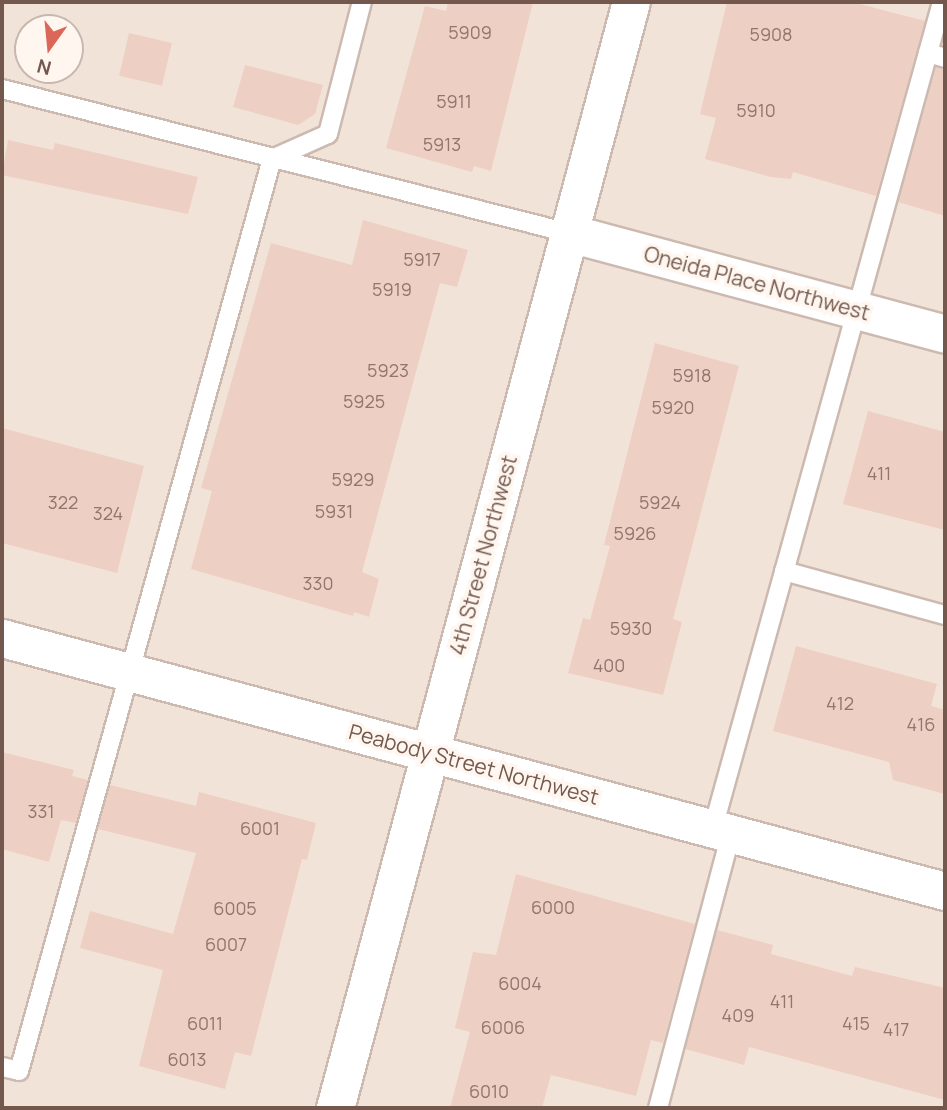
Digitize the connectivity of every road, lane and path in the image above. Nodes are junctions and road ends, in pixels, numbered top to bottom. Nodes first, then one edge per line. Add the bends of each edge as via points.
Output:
1 (362, 2) edge
2 (631, 2) edge
3 (942, 2) edge
4 (937, 56) edge
5 (2, 89) edge
6 (272, 159) junction
7 (569, 233) junction
8 (857, 310) junction
9 (945, 334) edge
10 (784, 570) junction
11 (945, 615) edge
12 (2, 638) edge
13 (133, 673) junction
14 (430, 752) junction
15 (722, 831) junction
16 (945, 891) edge
17 (2, 1066) edge
18 (335, 1108) edge
19 (658, 1108) edge

1 - 6 lane via 328,134
2 - 7 street, 4th Street Northwest
3 - 4 lane
4 - 8 lane
5 - 6 lane
6 - 7 lane
6 - 13 lane
7 - 8 street, Oneida Place Northwest
7 - 14 street, 4th Street Northwest
8 - 9 street, Oneida Place Northwest
8 - 10 lane
10 - 11 lane
10 - 15 lane
12 - 13 street, Peabody Street Northwest
13 - 14 street, Peabody Street Northwest
13 - 17 lane via 19,1072
14 - 15 street, Peabody Street Northwest
14 - 18 street, 4th Street Northwest
15 - 16 street, Peabody Street Northwest
15 - 19 lane

